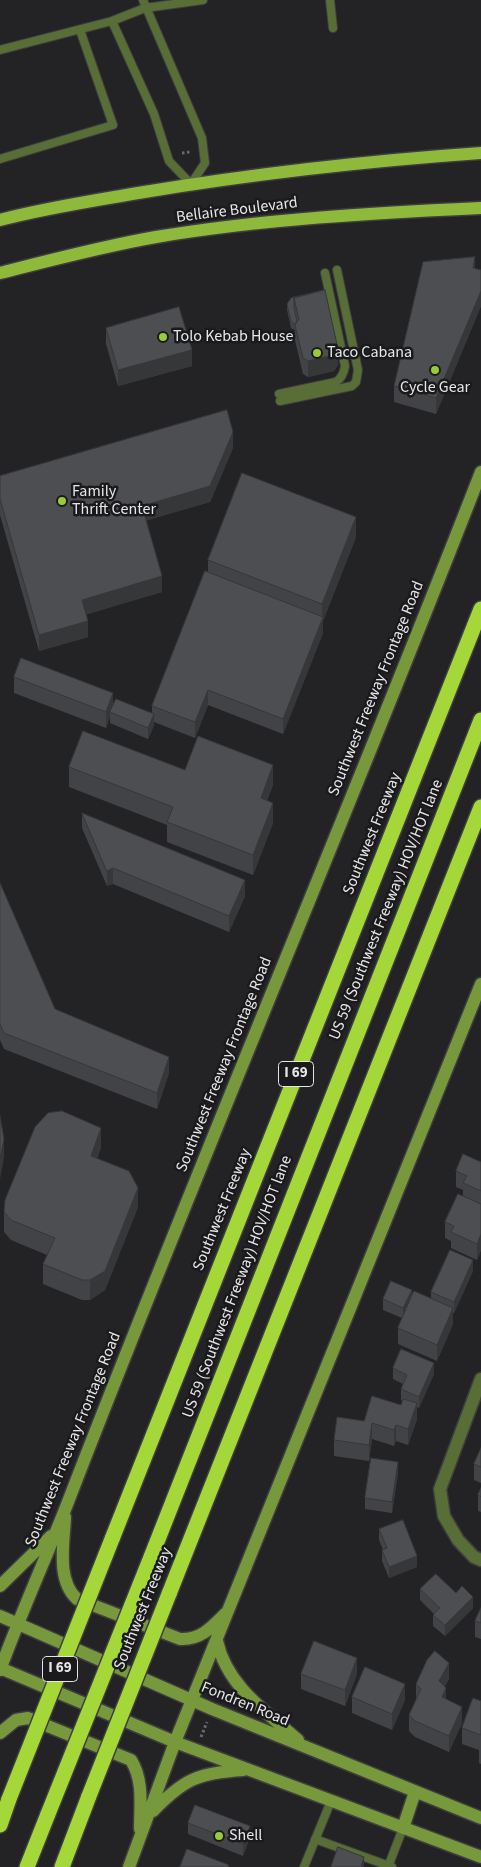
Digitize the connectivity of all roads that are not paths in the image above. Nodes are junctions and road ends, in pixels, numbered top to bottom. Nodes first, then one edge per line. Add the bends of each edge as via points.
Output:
1 (202, 0) edge
2 (330, 0) edge
3 (144, 4) edge
4 (112, 21) junction
5 (333, 28) dead end
6 (80, 30) junction
7 (0, 50) edge
8 (481, 153) edge
9 (0, 159) edge
10 (191, 184) junction
11 (481, 208) edge
12 (0, 220) edge
13 (337, 270) dead end
14 (0, 273) edge
15 (325, 273) dead end
16 (481, 472) edge
17 (481, 609) edge
18 (481, 720) edge
19 (481, 807) edge
20 (481, 984) edge
21 (481, 1379) edge
22 (65, 1509) junction
23 (56, 1530) junction
24 (481, 1560) edge
25 (0, 1586) edge
26 (232, 1607) junction
27 (0, 1616) edge
28 (17, 1622) junction
29 (217, 1641) junction
30 (0, 1668) edge
31 (192, 1700) junction
32 (0, 1733) edge
33 (175, 1742) junction
34 (305, 1747) junction
35 (248, 1770) junction
36 (415, 1792) junction
37 (331, 1801) junction
38 (149, 1814) junction
39 (481, 1818) edge
40 (0, 1825) edge
41 (403, 1828) junction
42 (316, 1839) junction
43 (140, 1840) junction
44 (481, 1857) edge
45 (370, 1863) edge
46 (27, 1867) edge
47 (62, 1867) edge
48 (129, 1867) edge
49 (304, 1867) edge
50 (389, 1867) edge

1 - 3 lane
2 - 5 lane
3 - 4 lane
3 - 10 lane via 202,138 205,163
4 - 6 lane
4 - 10 lane via 154,114 169,161
6 - 7 lane
6 - 9 lane via 113,125
8 - 10 main road, Bellaire Boulevard via 370,161
10 - 12 main road, Bellaire Boulevard via 33,211
11 - 14 main road, Bellaire Boulevard via 397,211 155,237
13 - 15 lane via 358,370 356,382 352,386 280,398 336,382 344,372
16 - 22 main road, Southwest Freeway Frontage Road
17 - 40 highway, Southwest Freeway / I 69, bridge
18 - 46 highway, US 59 (Southwest Freeway) HOV/HOT lane, bridge
19 - 47 highway, Southwest Freeway, bridge
20 - 26 main road
21 - 24 street via 440,1489 444,1516 458,1540
22 - 23 main road, Southwest Freeway Frontage Road
22 - 26 main road via 63,1561 70,1592 77,1599 180,1638 191,1639 208,1631
23 - 25 main road
23 - 28 main road, Southwest Freeway Frontage Road
26 - 29 main road
27 - 28 main road, Fondren Road
28 - 30 main road, Southwest Freeway Frontage Road
28 - 31 main road, Fondren Road
29 - 31 main road
29 - 34 main road via 221,1658 236,1684
30 - 33 main road
31 - 33 main road
31 - 34 main road, Fondren Road
32 - 43 main road via 16,1720 28,1718 131,1760 140,1783
33 - 35 main road
33 - 38 main road
34 - 36 main road, Fondren Road
35 - 37 main road
35 - 38 main road via 200,1775 170,1793
36 - 39 main road, Fondren Road
36 - 41 main road
37 - 41 main road
37 - 42 lane
38 - 43 main road
41 - 44 main road
41 - 50 lane
42 - 45 lane
42 - 49 lane
43 - 48 main road
45 - 50 lane

